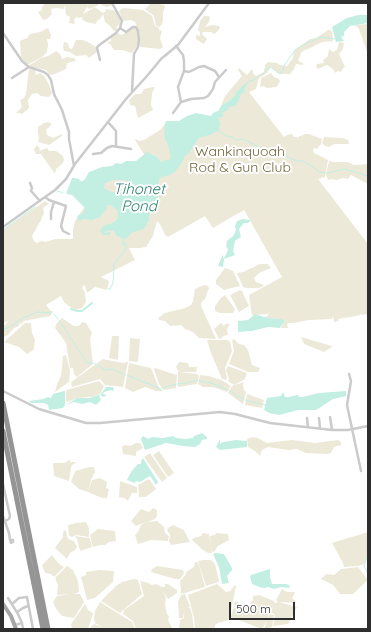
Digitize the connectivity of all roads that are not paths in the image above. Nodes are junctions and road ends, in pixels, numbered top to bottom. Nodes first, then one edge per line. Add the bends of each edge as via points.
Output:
1 (112, 3) edge
2 (209, 3) edge
3 (120, 28) junction
4 (3, 33) edge
5 (176, 47) junction
6 (100, 60) dead end
7 (28, 67) junction
8 (226, 70) dead end
9 (184, 71) junction
10 (219, 77) junction
11 (12, 78) dead end
12 (132, 91) junction
13 (181, 102) junction
14 (173, 113) dead end
15 (108, 122) junction
16 (116, 146) junction
17 (131, 148) dead end
18 (93, 154) dead end
19 (74, 166) junction
20 (30, 183) dead end
21 (46, 198) junction
22 (40, 201) junction
23 (54, 202) junction
24 (51, 219) dead end
25 (3, 227) edge
26 (69, 234) dead end
27 (349, 374) dead end
28 (3, 391) edge
29 (3, 403) edge
30 (330, 417) dead end
31 (307, 418) dead end
32 (319, 418) dead end
33 (368, 426) edge
34 (308, 427) junction
35 (320, 428) junction
36 (352, 429) junction
37 (332, 430) junction
38 (3, 431) edge
39 (361, 472) dead end
40 (3, 484) edge
41 (7, 499) junction
42 (3, 500) edge
43 (3, 516) edge
44 (5, 521) junction
45 (10, 540) dead end
46 (8, 598) dead end
47 (3, 604) edge
48 (12, 604) junction
49 (28, 606) junction
50 (17, 612) junction
51 (22, 623) junction
52 (16, 627) edge
53 (23, 629) edge
54 (33, 629) edge
55 (43, 629) edge
56 (48, 629) edge

1 - 3 street via 122,21
2 - 5 street
3 - 6 street via 97,47
3 - 12 street via 126,32 135,26 138,31
4 - 7 street
5 - 9 street via 184,60
5 - 12 street via 161,59
7 - 11 street
7 - 19 street via 44,72 51,80 69,132
8 - 10 street
9 - 10 street via 189,72 204,66 215,71
9 - 13 street via 178,87
10 - 13 street via 208,96
12 - 15 street
13 - 14 street
15 - 16 street via 116,131
15 - 19 street
16 - 17 street
16 - 18 street
19 - 21 street via 66,179
20 - 22 street via 31,191
21 - 22 street
21 - 23 street
22 - 25 street
23 - 24 street
23 - 26 street via 66,206 60,226
27 - 36 street via 351,382 347,405
28 - 34 street via 39,409 86,423 220,412 270,423
29 - 56 highway
30 - 37 street
31 - 34 street
32 - 35 street
33 - 36 street
34 - 35 street
35 - 37 street
36 - 37 street
36 - 39 street
38 - 55 highway
40 - 41 street
41 - 42 street
41 - 44 street via 10,516
43 - 44 street
44 - 45 street
46 - 48 street
47 - 52 main road
48 - 49 street via 19,598 27,597
48 - 50 street
49 - 50 street
49 - 54 street
50 - 51 street
51 - 52 street
51 - 53 street

